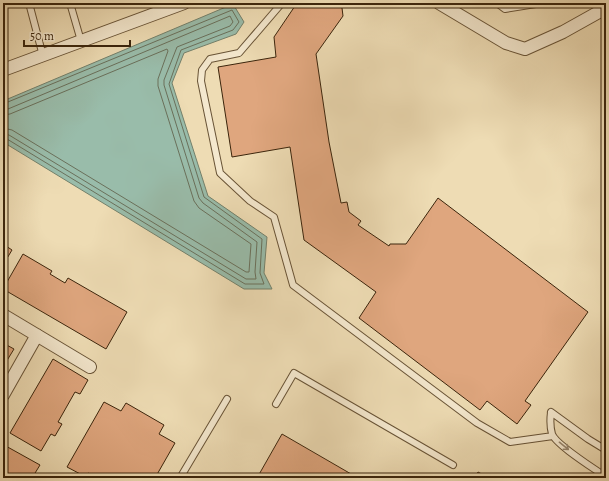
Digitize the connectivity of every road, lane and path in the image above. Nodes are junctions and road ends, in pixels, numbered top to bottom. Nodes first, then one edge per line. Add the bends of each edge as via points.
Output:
1 (29, 3) edge
2 (70, 3) edge
3 (184, 3) edge
4 (282, 3) edge
5 (439, 3) edge
6 (497, 3) edge
7 (542, 3) edge
8 (606, 8) edge
9 (81, 42) junction
10 (43, 56) junction
11 (4, 66) edge
12 (3, 315) edge
13 (37, 335) junction
14 (90, 367) dead end
15 (3, 395) edge
16 (227, 399) dead end
17 (276, 404) dead end
18 (553, 436) junction
19 (606, 450) edge
20 (453, 465) dead end
21 (606, 477) edge
22 (180, 478) edge

1 - 10 lane
2 - 9 lane
3 - 9 street
4 - 18 lane via 239,54 210,59 202,70 201,82 220,172 250,201 274,217 292,285 477,423 510,442
5 - 8 street via 506,43 525,49
6 - 7 lane via 505,9
9 - 10 street
10 - 11 street
12 - 13 street
13 - 14 street
13 - 15 street
16 - 22 lane
17 - 20 lane via 294,373
18 - 19 lane via 551,412
18 -> 21 lane via 560,444

